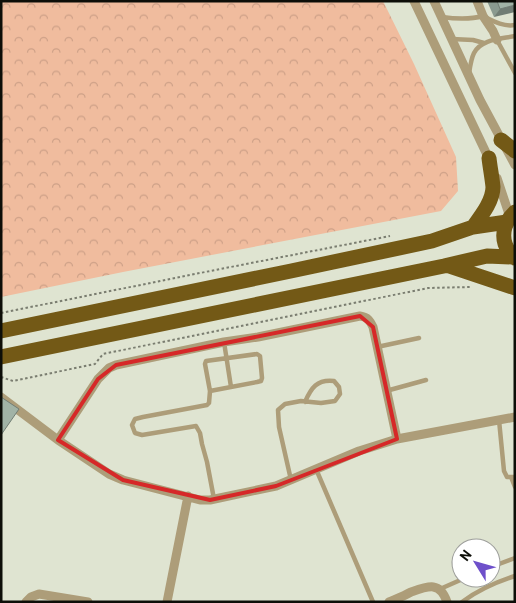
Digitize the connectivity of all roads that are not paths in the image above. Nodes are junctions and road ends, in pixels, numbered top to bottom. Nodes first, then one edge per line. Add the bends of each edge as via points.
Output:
1 (414, 1) edge
2 (434, 1) edge
3 (477, 1) edge
4 (483, 16) junction
5 (442, 17) junction
6 (515, 25) edge
7 (513, 37) edge
8 (452, 39) junction
9 (497, 40) junction
10 (484, 43) junction
11 (515, 44) edge
12 (515, 73) edge
13 (469, 75) junction
14 (501, 140) junction
15 (515, 151) edge
16 (489, 158) junction
17 (515, 165) edge
18 (510, 217) edge
19 (473, 227) junction
20 (514, 258) edge
21 (448, 265) junction
22 (515, 288) edge
23 (1, 330) edge
24 (419, 338) dead end
25 (224, 342) junction
26 (377, 347) junction
27 (1, 358) edge
28 (227, 359) junction
29 (426, 380) dead end
30 (231, 387) junction
31 (210, 391) junction
32 (386, 391) junction
33 (1, 397) edge
34 (305, 402) junction
35 (515, 418) edge
36 (500, 420) junction
37 (396, 439) junction
38 (58, 440) junction
39 (316, 469) junction
40 (513, 477) edge
41 (291, 480) junction
42 (515, 487) edge
43 (188, 496) junction
44 (214, 499) junction
45 (515, 558) edge
46 (501, 563) edge
47 (515, 576) edge
48 (451, 584) edge
49 (440, 589) junction
50 (26, 602) edge
51 (88, 602) edge
52 (167, 602) edge
53 (373, 602) edge
54 (389, 602) edge
55 (447, 602) edge
56 (462, 602) edge

1 - 16 street
2 - 5 street
3 - 4 street
4 - 5 lane via 473,19
4 - 6 lane via 497,23
4 - 9 street
5 - 8 street
7 - 9 lane
7 - 11 lane
8 - 10 lane
8 - 13 street
9 - 10 lane
9 - 12 lane
10 - 13 lane via 474,54
13 - 14 street
14 - 15 highway
14 - 17 street
16 - 18 street
16 - 19 highway via 493,188 483,213
18 - 19 highway
18 - 20 highway via 504,238
19 - 23 highway via 432,241
20 - 21 highway via 487,256
21 - 22 highway
21 - 27 highway
24 - 26 lane
25 - 26 street via 360,316 369,320 373,327
25 - 28 lane
25 - 38 street via 108,368
26 - 32 street
28 - 30 lane
28 - 30 lane via 260,356 261,380
28 - 31 lane via 206,361
29 - 32 lane
30 - 31 lane
31 - 44 lane via 207,406 135,419 132,425 135,432 142,435 196,426
32 - 37 street
33 - 38 street
34 - 34 lane via 335,401 340,394 339,386 334,380 325,380 313,387
34 - 41 lane via 285,404 278,410
35 - 36 street
36 - 37 street
36 - 40 lane via 504,471 507,477
37 - 39 street
38 - 43 street via 109,474
39 - 41 street
39 - 53 lane
40 - 42 lane
41 - 44 street via 265,489
43 - 44 street via 200,500
43 - 52 street
45 - 46 lane
47 - 56 lane
48 - 49 lane
49 - 54 street via 428,586
49 - 55 street
50 - 51 street via 39,594

